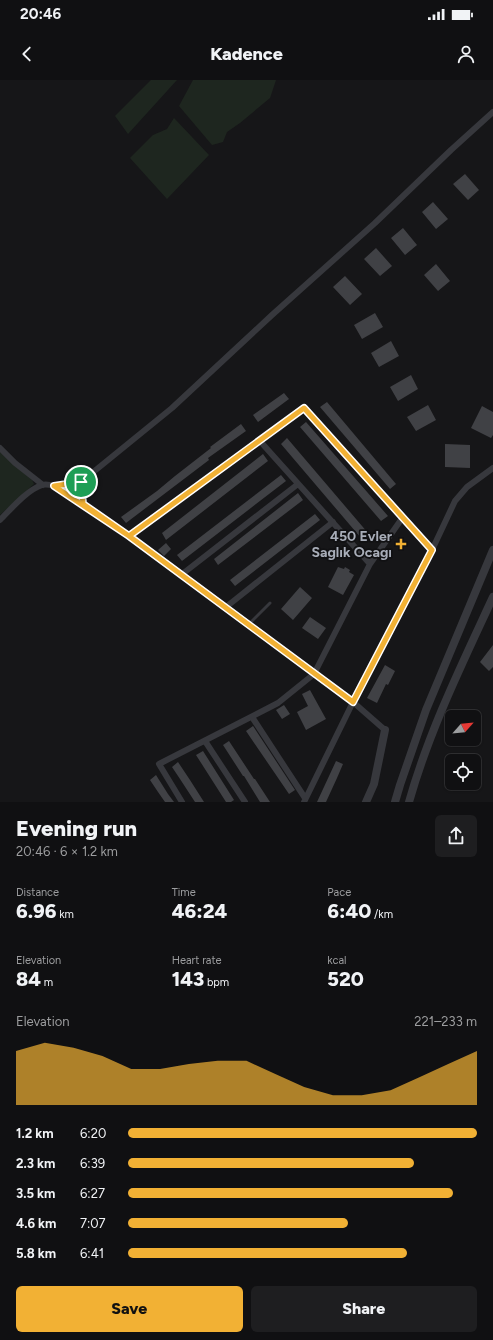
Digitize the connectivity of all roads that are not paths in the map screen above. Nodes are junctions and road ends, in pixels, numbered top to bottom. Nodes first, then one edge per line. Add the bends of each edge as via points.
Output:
1 (493, 112) edge
2 (259, 440) junction
3 (0, 448) edge
4 (493, 468) edge
5 (81, 482) junction
6 (298, 484) junction
7 (43, 485) junction
8 (54, 486) junction
9 (83, 504) junction
10 (403, 517) junction
11 (0, 520) edge
12 (332, 522) junction
13 (129, 536) junction
14 (432, 550) junction
15 (493, 550) edge
16 (370, 564) junction
17 (181, 575) junction
18 (493, 597) edge
19 (270, 603) dead end
20 (226, 606) junction
21 (249, 624) junction
22 (314, 674) junction
23 (353, 702) junction
24 (252, 716) junction
25 (385, 730) joint
26 (205, 741) junction
27 (304, 800) edge
28 (182, 802) edge
29 (245, 802) edge
30 (366, 802) edge
31 (395, 802) edge
32 (409, 802) edge

1 - 5 street via 172,408
2 - 6 street
2 - 10 street via 304,408
2 - 13 street
3 - 7 street
4 - 14 street via 467,487 455,501
5 - 8 street
5 - 9 street
6 - 12 street
6 - 17 street
7 - 8 street
7 - 11 street via 24,496
8 - 9 street
9 - 13 street
10 - 14 street
10 - 16 street
12 - 16 street
12 - 20 street
13 - 17 street
14 - 23 street
15 - 31 street via 426,710
16 - 22 street
17 - 20 street
18 - 32 street via 436,726
19 - 21 lane
20 - 21 street
21 - 22 street
22 - 23 street
22 - 24 street via 278,703
23 - 25 street
23 - 27 street
24 - 26 street
24 - 27 street
25 - 30 street via 374,784
26 - 28 street via 159,764
26 - 29 street

